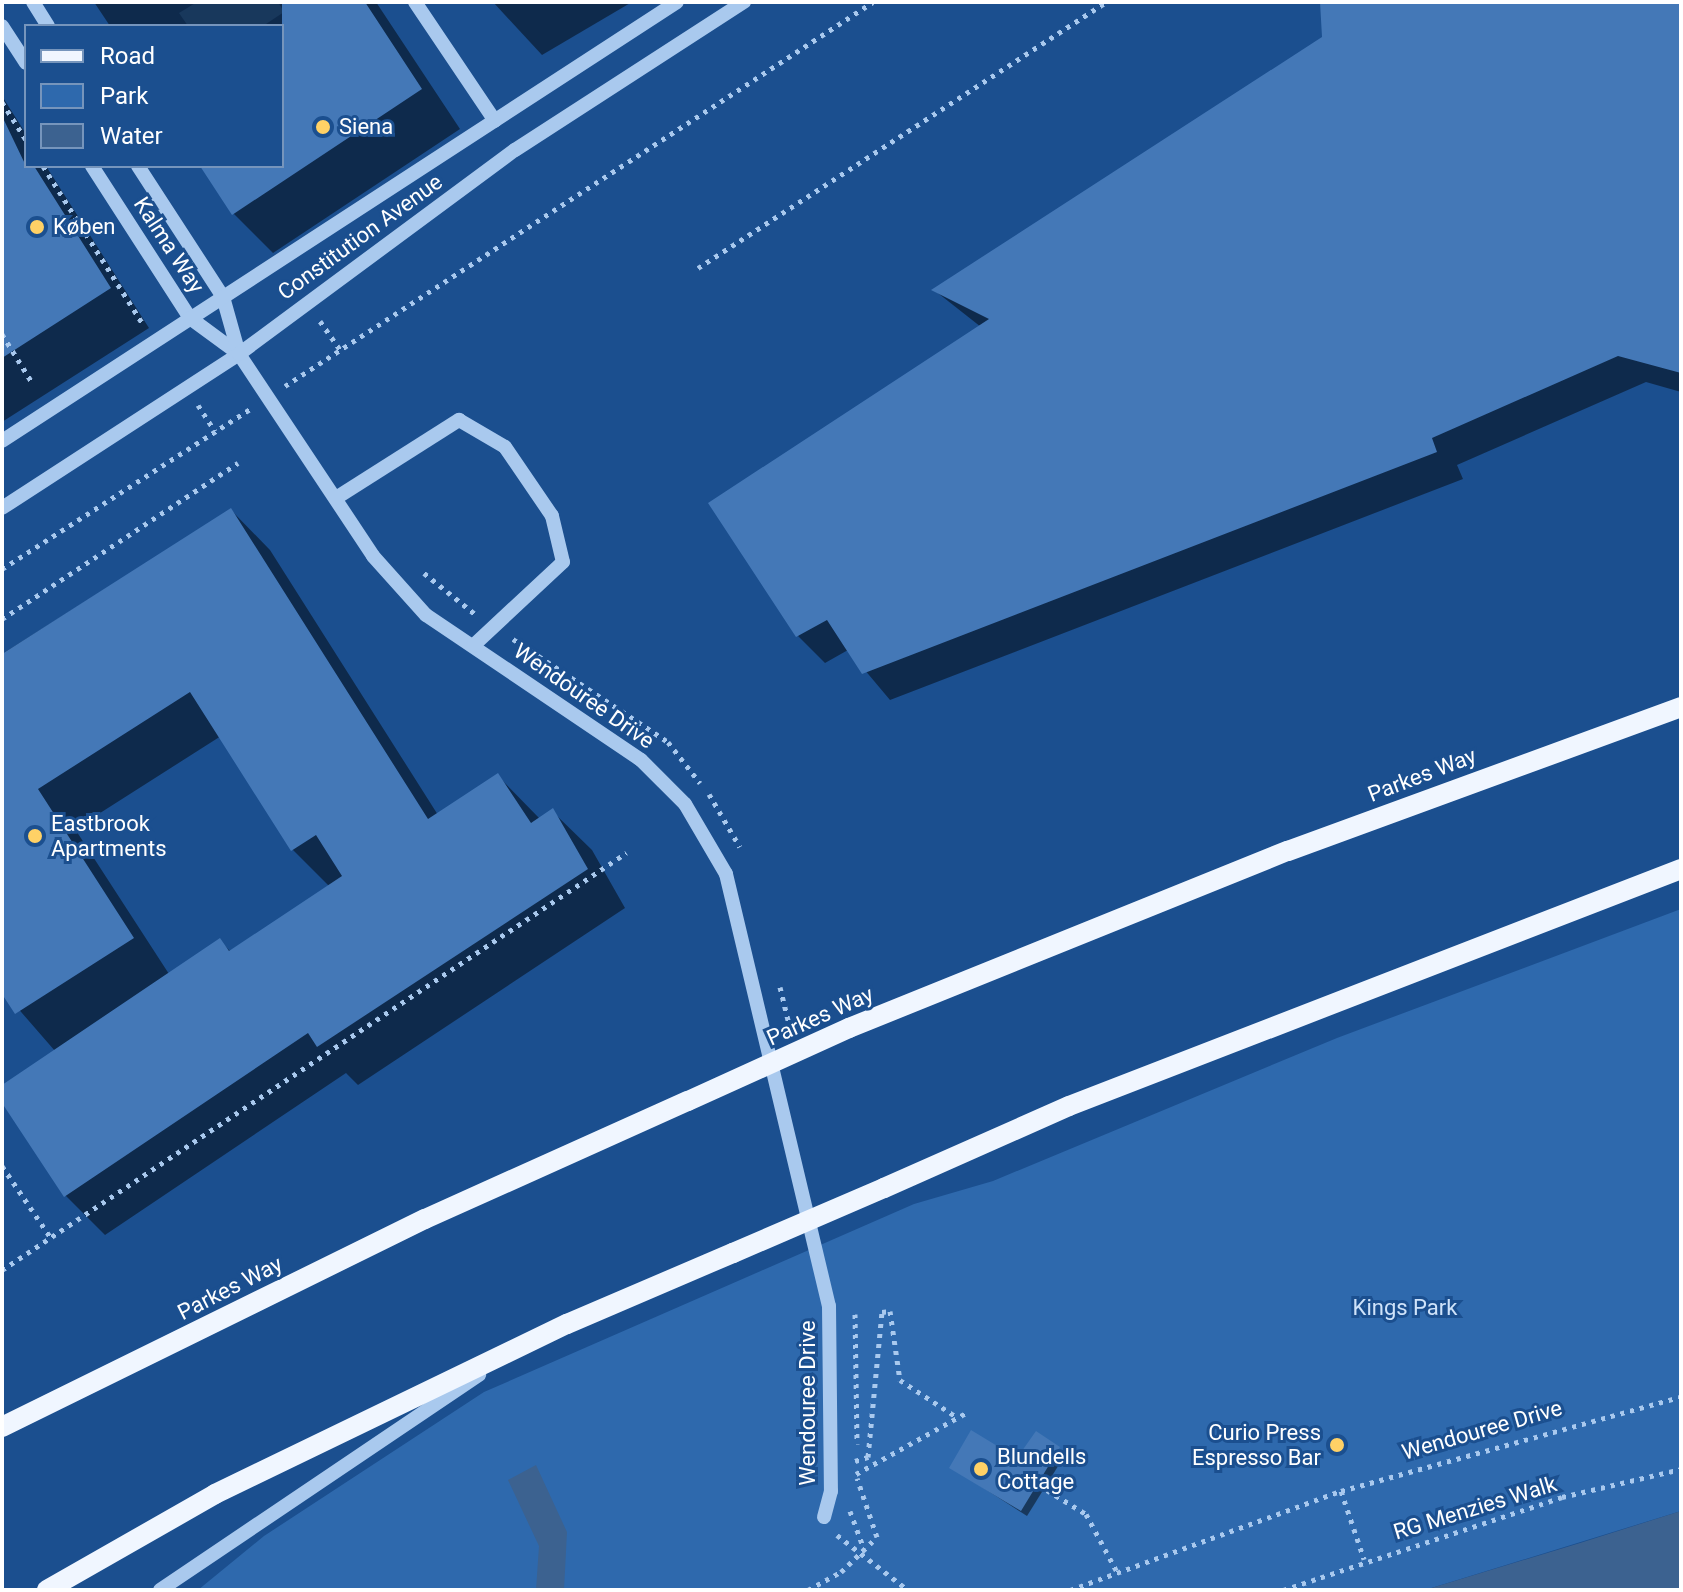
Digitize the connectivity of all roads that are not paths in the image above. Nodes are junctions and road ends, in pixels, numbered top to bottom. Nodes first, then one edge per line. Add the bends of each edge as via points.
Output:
1 (33, 2) edge
2 (415, 2) edge
3 (677, 2) edge
4 (744, 2) edge
5 (47, 24) edge
6 (2, 26) edge
7 (24, 60) edge
8 (495, 121) junction
9 (93, 168) edge
10 (139, 168) edge
11 (223, 297) junction
12 (190, 318) junction
13 (239, 354) junction
14 (2, 441) edge
15 (336, 498) junction
16 (2, 508) edge
17 (473, 646) junction
18 (1681, 707) edge
19 (1681, 869) edge
20 (506, 1357) junction
21 (2, 1427) edge
22 (827, 1523) road end
23 (47, 1590) edge
24 (160, 1590) edge

1 - 5 street
2 - 8 street
3 - 8 street, Constitution Avenue
4 - 13 street, Constitution Avenue via 515,150
6 - 7 street
8 - 11 street, Constitution Avenue
9 - 12 street, Kalma Way
10 - 11 street, Kalma Way
11 - 12 street, Constitution Avenue
11 - 13 street, Kalma Way
12 - 13 street, Kalma Way
12 - 14 street, Constitution Avenue
13 - 15 street, Wendouree Drive
13 - 16 street, Constitution Avenue
15 - 17 street, Wendouree Drive via 373,556 426,615
15 - 17 street via 459,420 505,447 552,516 563,562
17 - 22 street, Wendouree Drive via 641,760 685,804 726,874 829,1306
18 - 21 main road, Parkes Way, bridge via 1288,851 849,1028 425,1219
19 - 20 main road, bridge via 1069,1106
20 - 23 main road via 202,1501
20 - 24 street

